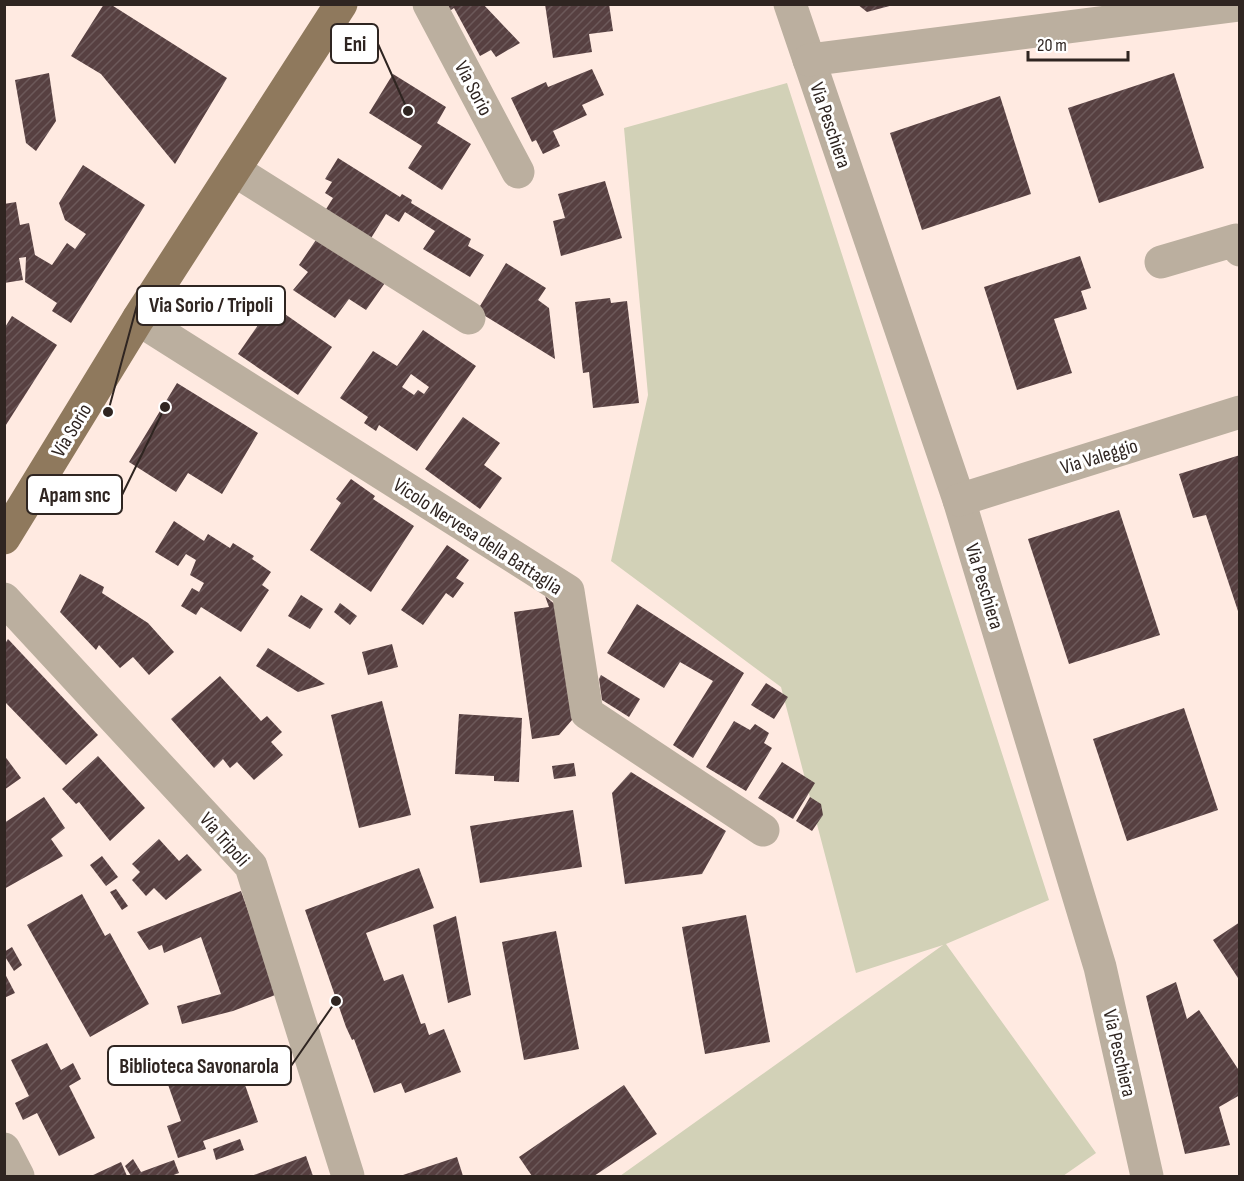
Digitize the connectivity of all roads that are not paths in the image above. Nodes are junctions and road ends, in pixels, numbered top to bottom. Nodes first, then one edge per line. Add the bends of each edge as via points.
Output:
1 (341, 4) edge
2 (429, 4) edge
3 (790, 4) edge
4 (1239, 5) edge
5 (809, 60) junction
6 (234, 170) junction
7 (518, 172) dead end
8 (1239, 250) edge
9 (1161, 262) dead end
10 (469, 318) dead end
11 (138, 319) junction
12 (1239, 412) edge
13 (959, 500) junction
14 (5, 537) edge
15 (4, 598) edge
16 (763, 830) dead end
17 (4, 1149) edge
18 (18, 1176) edge
19 (348, 1176) edge
20 (1147, 1176) edge

1 - 6 main road, Via Sorio
2 - 7 street, Via Sorio
3 - 5 street, Via Peschiera
4 - 5 street
5 - 13 street, Via Peschiera
6 - 10 street
6 - 11 main road, Via Sorio
8 - 9 street via 1236,240
11 - 14 main road, Via Sorio
11 - 16 street, Vicolo Nervesa della Battaglia via 568,591 587,713
12 - 13 street, Via Valeggio
13 - 20 street, Via Peschiera via 1100,967
15 - 19 street, Via Tripoli via 251,866
17 - 18 street

